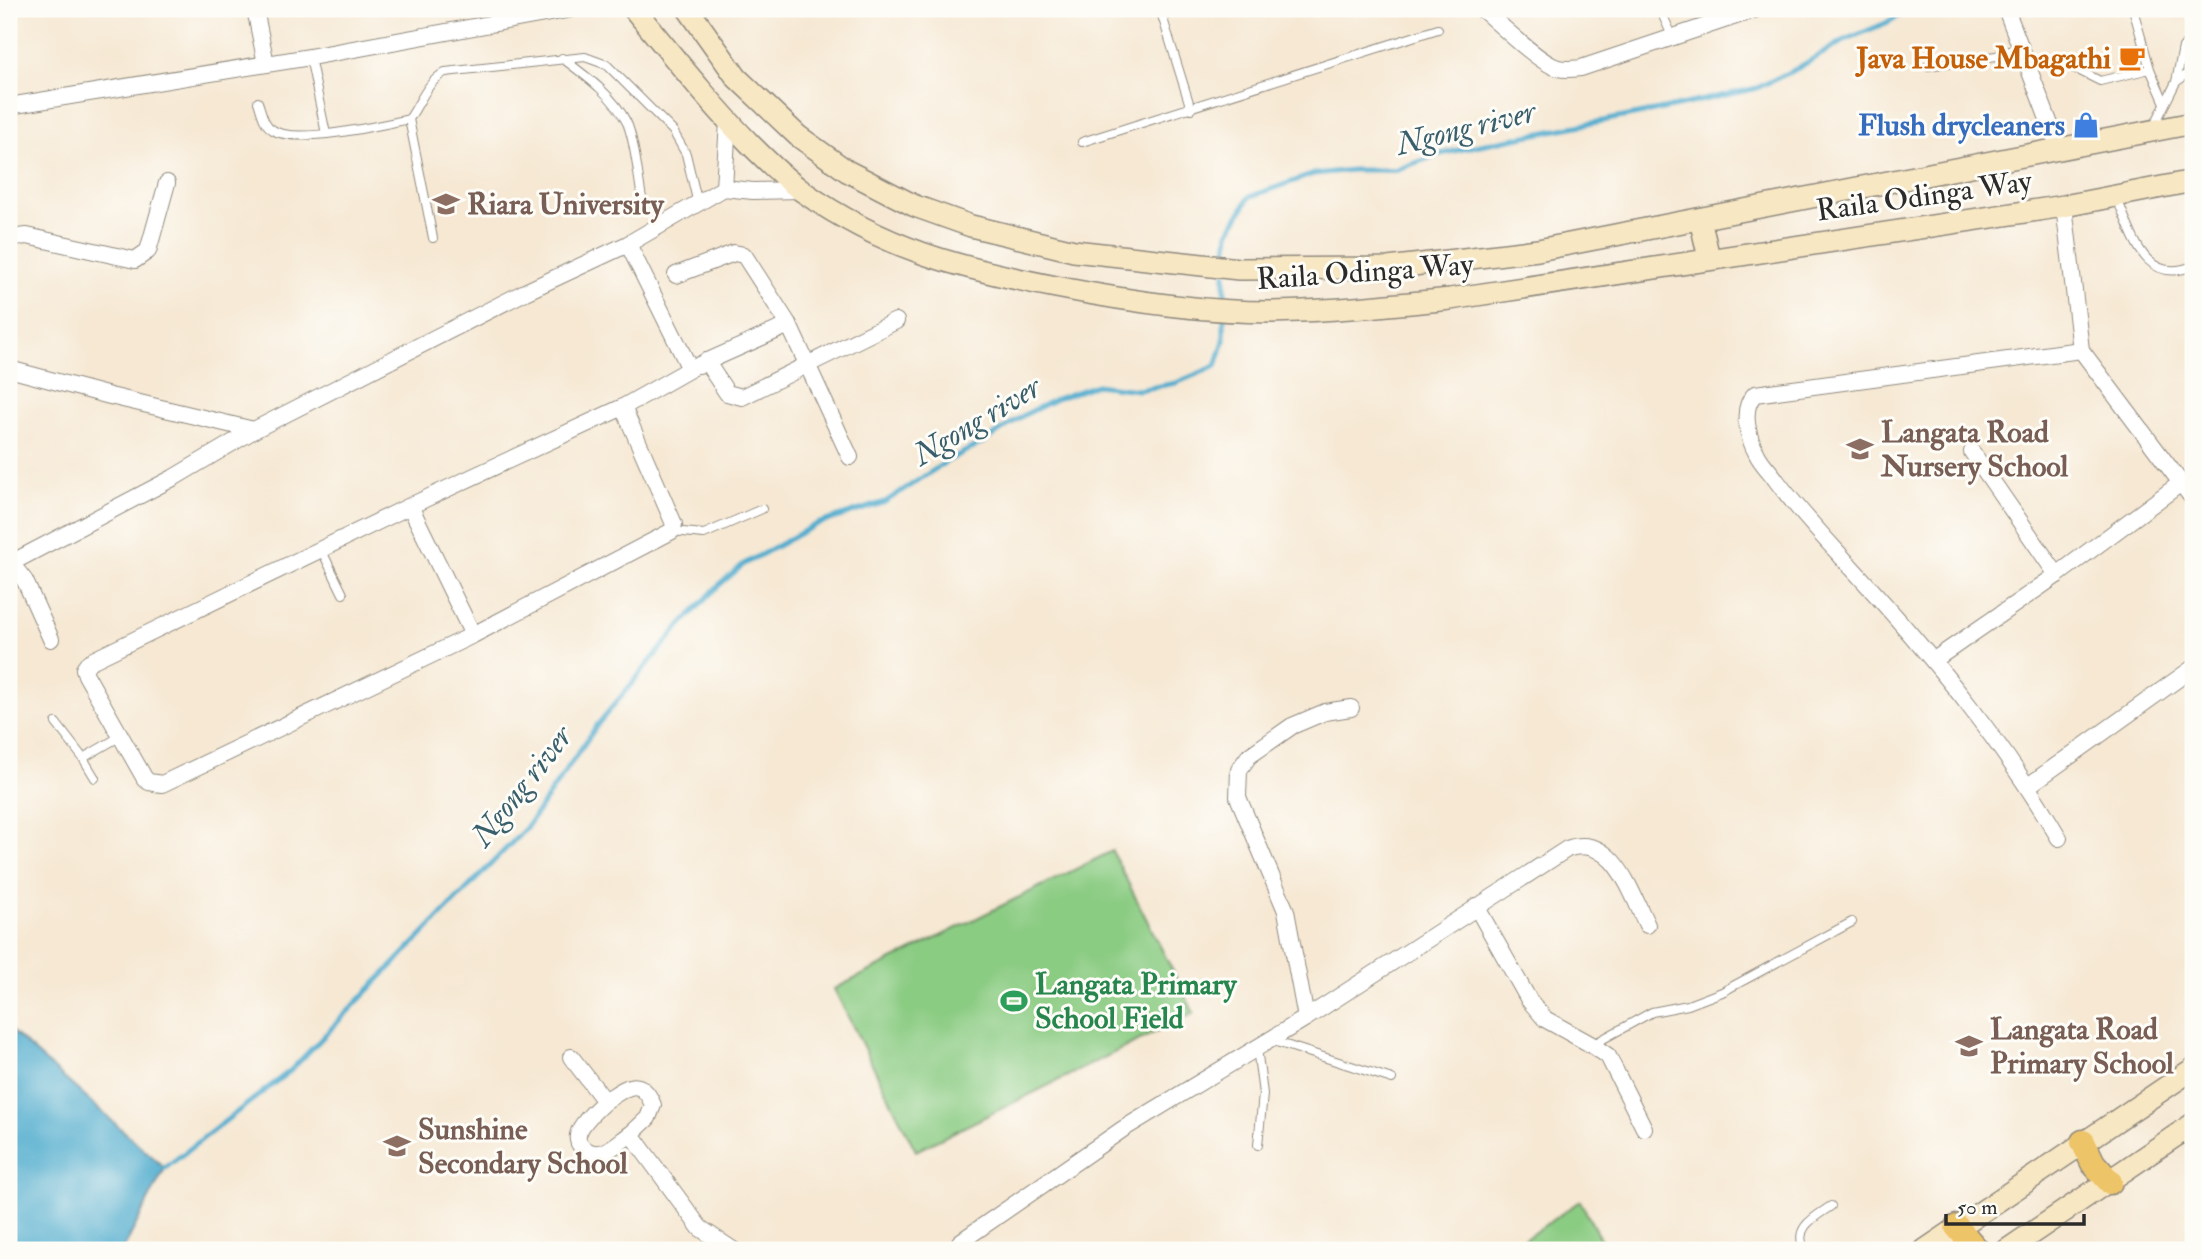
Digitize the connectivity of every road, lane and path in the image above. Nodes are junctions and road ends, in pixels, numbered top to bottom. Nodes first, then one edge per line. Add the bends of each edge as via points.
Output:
1 (255, 9) edge
2 (572, 9) edge
3 (634, 9) edge
4 (688, 9) edge
5 (1160, 9) edge
6 (1482, 9) edge
7 (1660, 9) edge
8 (1757, 9) edge
9 (2006, 9) edge
10 (2133, 9) edge
11 (1438, 29) dead end
12 (1673, 37) junction
13 (2193, 37) edge
14 (2021, 47) junction
15 (310, 57) junction
16 (562, 58) junction
17 (266, 64) junction
18 (1928, 66) dead end
19 (2074, 68) dead end
20 (2150, 69) junction
21 (2193, 70) edge
22 (2176, 82) junction
23 (2164, 101) junction
24 (258, 102) dead end
25 (9, 106) edge
26 (1191, 109) junction
27 (409, 119) junction
28 (728, 121) junction
29 (2193, 123) edge
30 (2152, 131) junction
31 (326, 134) junction
32 (1082, 142) dead end
33 (2059, 148) junction
34 (2193, 181) edge
35 (167, 183) dead end
36 (724, 188) junction
37 (800, 190) junction
38 (2115, 196) junction
39 (642, 198) dead end
40 (698, 204) junction
41 (2064, 206) junction
42 (1700, 219) junction
43 (9, 238) edge
44 (433, 238) dead end
45 (628, 244) junction
46 (1709, 258) junction
47 (2193, 266) edge
48 (676, 275) dead end
49 (895, 321) dead end
50 (789, 325) junction
51 (2081, 350) junction
52 (706, 361) junction
53 (807, 365) junction
54 (9, 369) edge
55 (690, 369) junction
56 (624, 407) junction
57 (254, 430) junction
58 (1972, 452) dead end
59 (850, 457) dead end
60 (2181, 483) junction
61 (2193, 499) edge
62 (410, 506) junction
63 (762, 509) dead end
64 (672, 531) junction
65 (321, 549) junction
66 (10, 563) edge
67 (2057, 575) junction
68 (343, 594) dead end
69 (473, 635) junction
70 (51, 639) dead end
71 (1934, 660) junction
72 (2193, 668) edge
73 (1351, 708) dead end
74 (56, 723) dead end
75 (121, 736) junction
76 (83, 758) junction
77 (95, 778) dead end
78 (2028, 786) junction
79 (2059, 838) dead end
80 (1476, 906) junction
81 (1852, 922) dead end
82 (1647, 925) dead end
83 (1306, 1018) junction
84 (1264, 1044) junction
85 (1592, 1045) junction
86 (571, 1057) dead end
87 (2193, 1069) edge
88 (1392, 1079) dead end
89 (605, 1101) junction
90 (2193, 1124) edge
91 (1644, 1128) dead end
92 (631, 1133) junction
93 (2083, 1142) junction
94 (1258, 1145) dead end
95 (2110, 1182) junction
96 (1831, 1206) dead end
97 (1958, 1227) junction
98 (957, 1248) edge
99 (733, 1250) edge
100 (1805, 1250) edge
101 (1925, 1250) edge
102 (1977, 1250) edge
103 (2007, 1250) edge

1 - 17 street
2 - 15 street
3 - 28 main road, Raila Odinga Way
4 - 42 main road, Raila Odinga Way via 737,78 798,136 839,165 915,205 971,226 1074,251 1240,269 1388,268 1538,250
5 - 26 lane
6 - 12 street via 1543,60 1567,70
7 - 12 lane
8 - 12 street
9 - 14 street
10 - 20 lane
11 - 26 lane
13 - 22 lane via 2183,47
14 - 18 lane via 1996,56
14 - 33 street
15 - 17 street
15 - 31 lane
16 - 27 lane via 445,72 429,84
16 - 39 lane via 604,92 628,125
16 - 40 lane via 585,57 607,65 673,131 686,154
17 - 25 street
19 - 20 lane via 2100,81
20 - 23 lane
21 - 22 lane
22 - 23 lane
23 - 30 lane
24 - 31 lane via 265,124 283,135
26 - 32 lane
27 - 31 lane
27 - 44 lane
28 - 36 street
28 - 37 main road, Raila Odinga Way
29 - 30 main road, Raila Odinga Way
30 - 33 main road, Raila Odinga Way
33 - 42 main road, Raila Odinga Way
34 - 38 main road, Raila Odinga Way
35 - 43 street via 148,251 135,260 27,236
36 - 37 street
36 - 40 street
37 - 46 main road, Raila Odinga Way via 882,238 980,272 1091,294 1236,311 1349,309 1450,299
38 - 41 main road, Raila Odinga Way
38 - 47 lane via 2142,254 2152,265 2171,272
40 - 45 street
41 - 46 main road, Raila Odinga Way
41 - 51 street
42 - 46 main road
45 - 55 street
45 - 57 street
48 - 50 street via 734,253 744,255
49 - 53 street
50 - 52 street
50 - 53 street
51 - 60 street
51 - 71 street via 1755,394 1750,399 1746,410 1757,454
52 - 53 street via 727,393 741,397
52 - 55 street
53 - 59 street
54 - 57 street
55 - 56 street
56 - 62 street
56 - 64 street via 674,524
57 - 66 street
58 - 67 street
60 - 61 street
60 - 67 street
62 - 65 street
62 - 69 street
63 - 64 lane via 704,534
64 - 69 street
65 - 68 lane
65 - 75 street via 89,662 86,675
66 - 70 street via 25,581
67 - 71 street
69 - 75 street via 162,785 145,779
71 - 78 street
72 - 78 street
73 - 83 street via 1325,712 1292,726 1249,756 1239,770 1241,804 1286,911
74 - 76 lane
75 - 76 lane
76 - 77 lane
78 - 79 street
80 - 82 street via 1580,844 1596,847 1615,861
80 - 83 street
80 - 85 street via 1529,1000 1545,1019
81 - 85 lane via 1722,992 1652,1013
83 - 84 street
84 - 88 lane
84 - 94 lane
84 - 98 street via 1123,1129
85 - 91 street via 1608,1056
86 - 89 street
87 - 93 main road
89 - 92 street via 630,1085 645,1090 653,1105 648,1118
89 - 92 street via 582,1125 580,1145 594,1153 603,1152
90 - 95 main road
92 - 99 street via 700,1228
93 - 95 main road via 2093,1164
93 - 97 main road
95 - 103 main road
96 - 100 lane via 1804,1226 1800,1238
97 - 101 main road
97 - 102 main road

